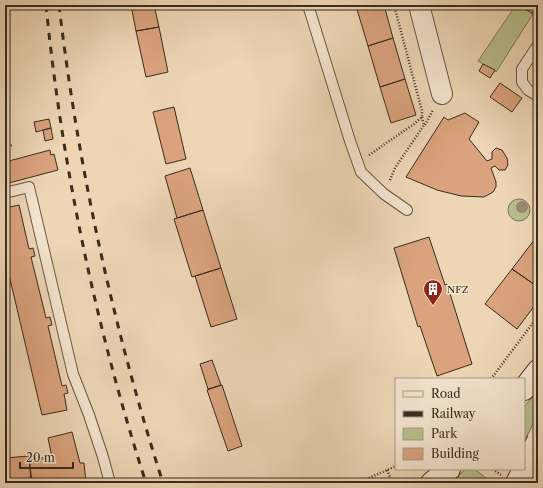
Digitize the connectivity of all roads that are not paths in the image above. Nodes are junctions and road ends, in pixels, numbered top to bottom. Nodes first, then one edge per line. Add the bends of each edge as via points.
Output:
1 (308, 5) edge
2 (419, 5) edge
3 (538, 45) edge
4 (442, 94) dead end
5 (538, 96) edge
6 (5, 192) edge
7 (407, 210) dead end
8 (538, 371) edge
9 (525, 388) edge
10 (538, 441) edge
11 (525, 467) edge
12 (448, 470) edge
13 (524, 470) edge
14 (110, 483) edge
15 (432, 483) edge
16 (517, 483) edge

1 - 7 lane via 361,172 384,194
2 - 4 street
3 - 5 lane via 522,69 522,82 528,90
6 - 14 lane via 28,187 73,374
8 - 9 main road
10 - 11 main road, bridge
12 - 15 main road
13 - 16 main road

